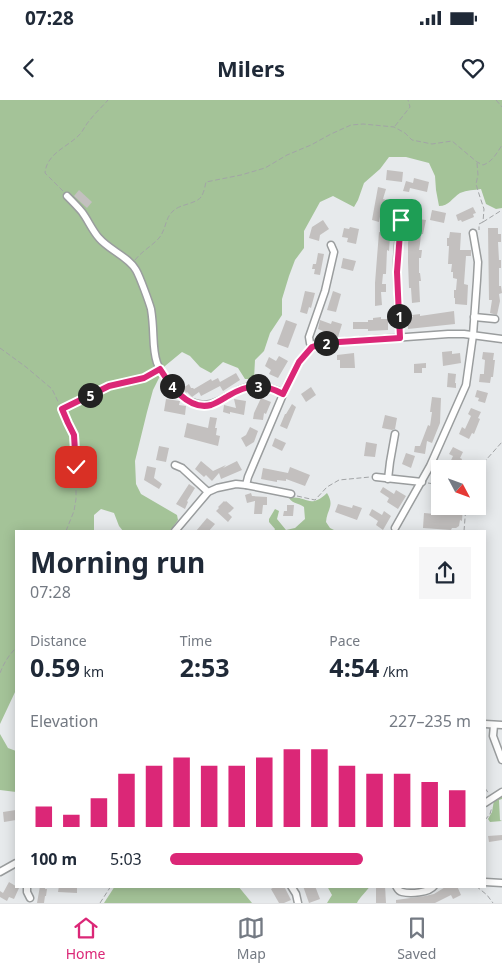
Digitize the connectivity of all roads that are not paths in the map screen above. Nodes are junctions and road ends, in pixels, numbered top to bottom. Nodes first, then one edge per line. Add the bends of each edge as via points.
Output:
1 (67, 196) road end
2 (406, 206) dead end
3 (473, 233) dead end
4 (331, 245) dead end
5 (474, 316) junction
6 (495, 319) dead end
7 (473, 335) junction
8 (400, 338) junction
9 (502, 339) edge
10 (312, 347) junction
11 (283, 394) junction
12 (395, 434) dead end
13 (176, 465) dead end
14 (376, 477) road end
15 (388, 479) junction
16 (422, 482) junction
17 (246, 485) junction
18 (208, 492) junction
19 (291, 494) road end
20 (395, 528) dead end
21 (176, 530) edge
22 (486, 724) edge
23 (494, 725) junction
24 (502, 725) edge
25 (502, 760) edge
26 (502, 792) edge
27 (486, 802) edge
28 (15, 864) edge
29 (0, 872) edge
30 (486, 882) edge
31 (502, 883) edge
32 (27, 888) edge
33 (292, 888) edge
34 (397, 888) edge
35 (433, 888) edge
36 (30, 898) dead end
37 (298, 903) edge

1 - 11 street via 99,238 136,270 150,308 156,360 169,383 188,401 210,405 236,391 254,386
2 - 8 street via 401,220 397,272
3 - 5 street via 478,262
4 - 10 street via 334,252 330,272 309,337
5 - 6 street
5 - 7 street
7 - 8 street
7 - 9 street
7 - 16 street via 466,385
8 - 10 street via 324,343
10 - 11 street via 299,362
11 - 17 street
12 - 15 street
13 - 18 street
14 - 15 street
15 - 16 street
16 - 20 street
17 - 18 street via 236,484
17 - 19 street
18 - 21 street
22 - 23 street
23 - 24 street
23 - 25 street via 493,736
26 - 27 street
28 - 29 street
30 - 31 street
32 - 36 street
33 - 37 street
34 - 35 street via 401,892

